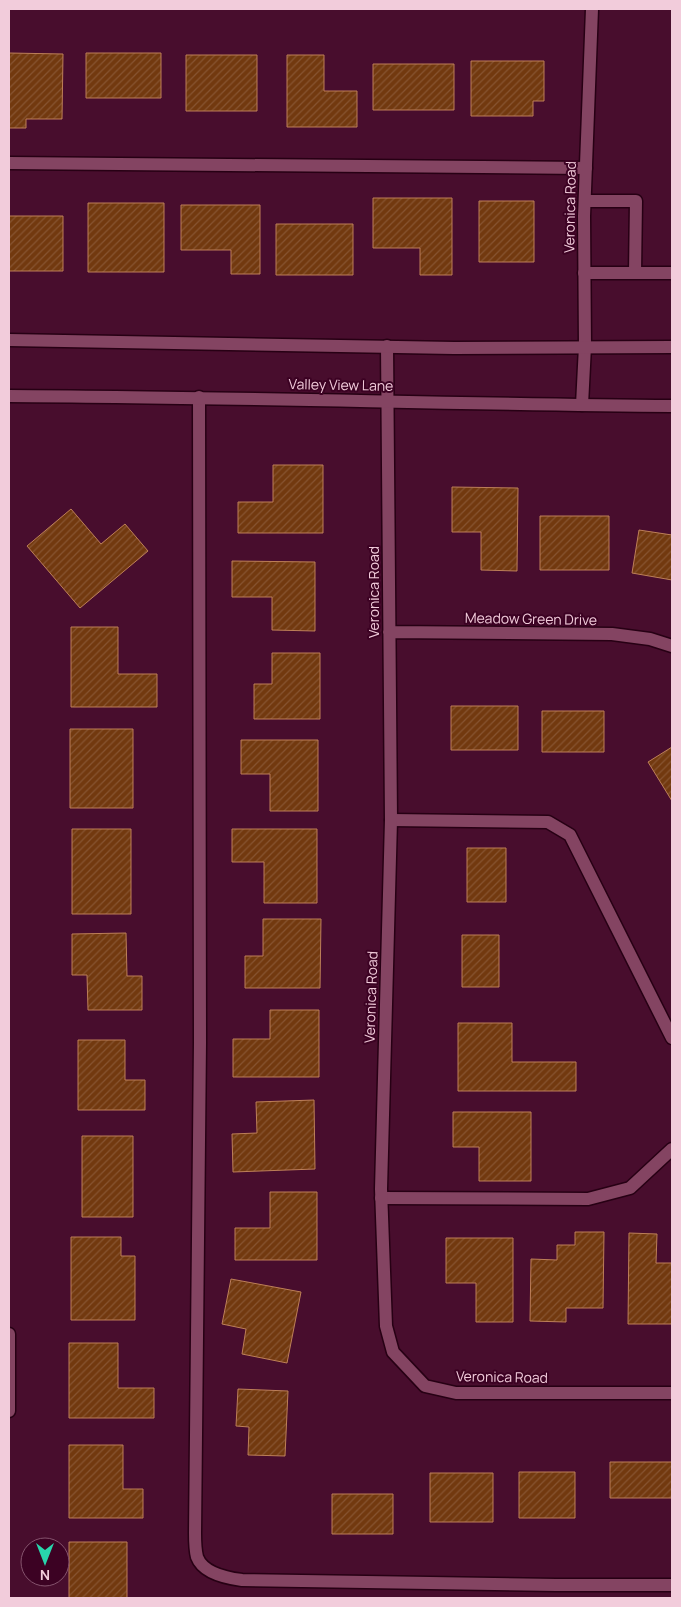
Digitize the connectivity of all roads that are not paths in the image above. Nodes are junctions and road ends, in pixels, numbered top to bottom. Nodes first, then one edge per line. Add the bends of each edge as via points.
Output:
1 (592, 9) edge
2 (9, 163) edge
3 (586, 168) junction
4 (585, 201) junction
5 (584, 273) junction
6 (635, 273) junction
7 (672, 273) edge
8 (9, 340) edge
9 (388, 346) junction
10 (585, 346) junction
11 (672, 347) edge
12 (9, 396) edge
13 (199, 397) junction
14 (388, 402) junction
15 (582, 405) junction
16 (672, 406) edge
17 (389, 632) junction
18 (672, 646) edge
19 (391, 820) junction
20 (672, 1038) edge
21 (672, 1149) edge
22 (381, 1198) junction
23 (9, 1334) edge
24 (9, 1388) edge
25 (672, 1393) edge
26 (9, 1411) edge
27 (672, 1585) edge

1 - 3 street, Veronica Road
2 - 3 street
3 - 4 street, Veronica Road
4 - 5 street, Veronica Road
4 - 6 street via 636,201
5 - 6 street
5 - 10 street, Veronica Road
6 - 7 street
8 - 9 street
9 - 10 street
9 - 14 street, Veronica Road
10 - 11 street
10 - 15 street, Veronica Road
12 - 13 street, Valley View Lane
13 - 14 street, Valley View Lane
13 - 27 street via 200,1052 196,1555 214,1573 242,1580
14 - 15 street, Valley View Lane
14 - 17 street, Veronica Road
15 - 16 street, Valley View Lane
17 - 18 street, Meadow Green Drive via 612,634 650,639
17 - 19 street, Veronica Road
19 - 20 street via 548,822 570,835
19 - 22 street, Veronica Road
21 - 22 street via 630,1188 588,1200
22 - 25 street, Veronica Road via 386,1326 392,1352 425,1386 456,1393
23 - 24 street
24 - 26 street

